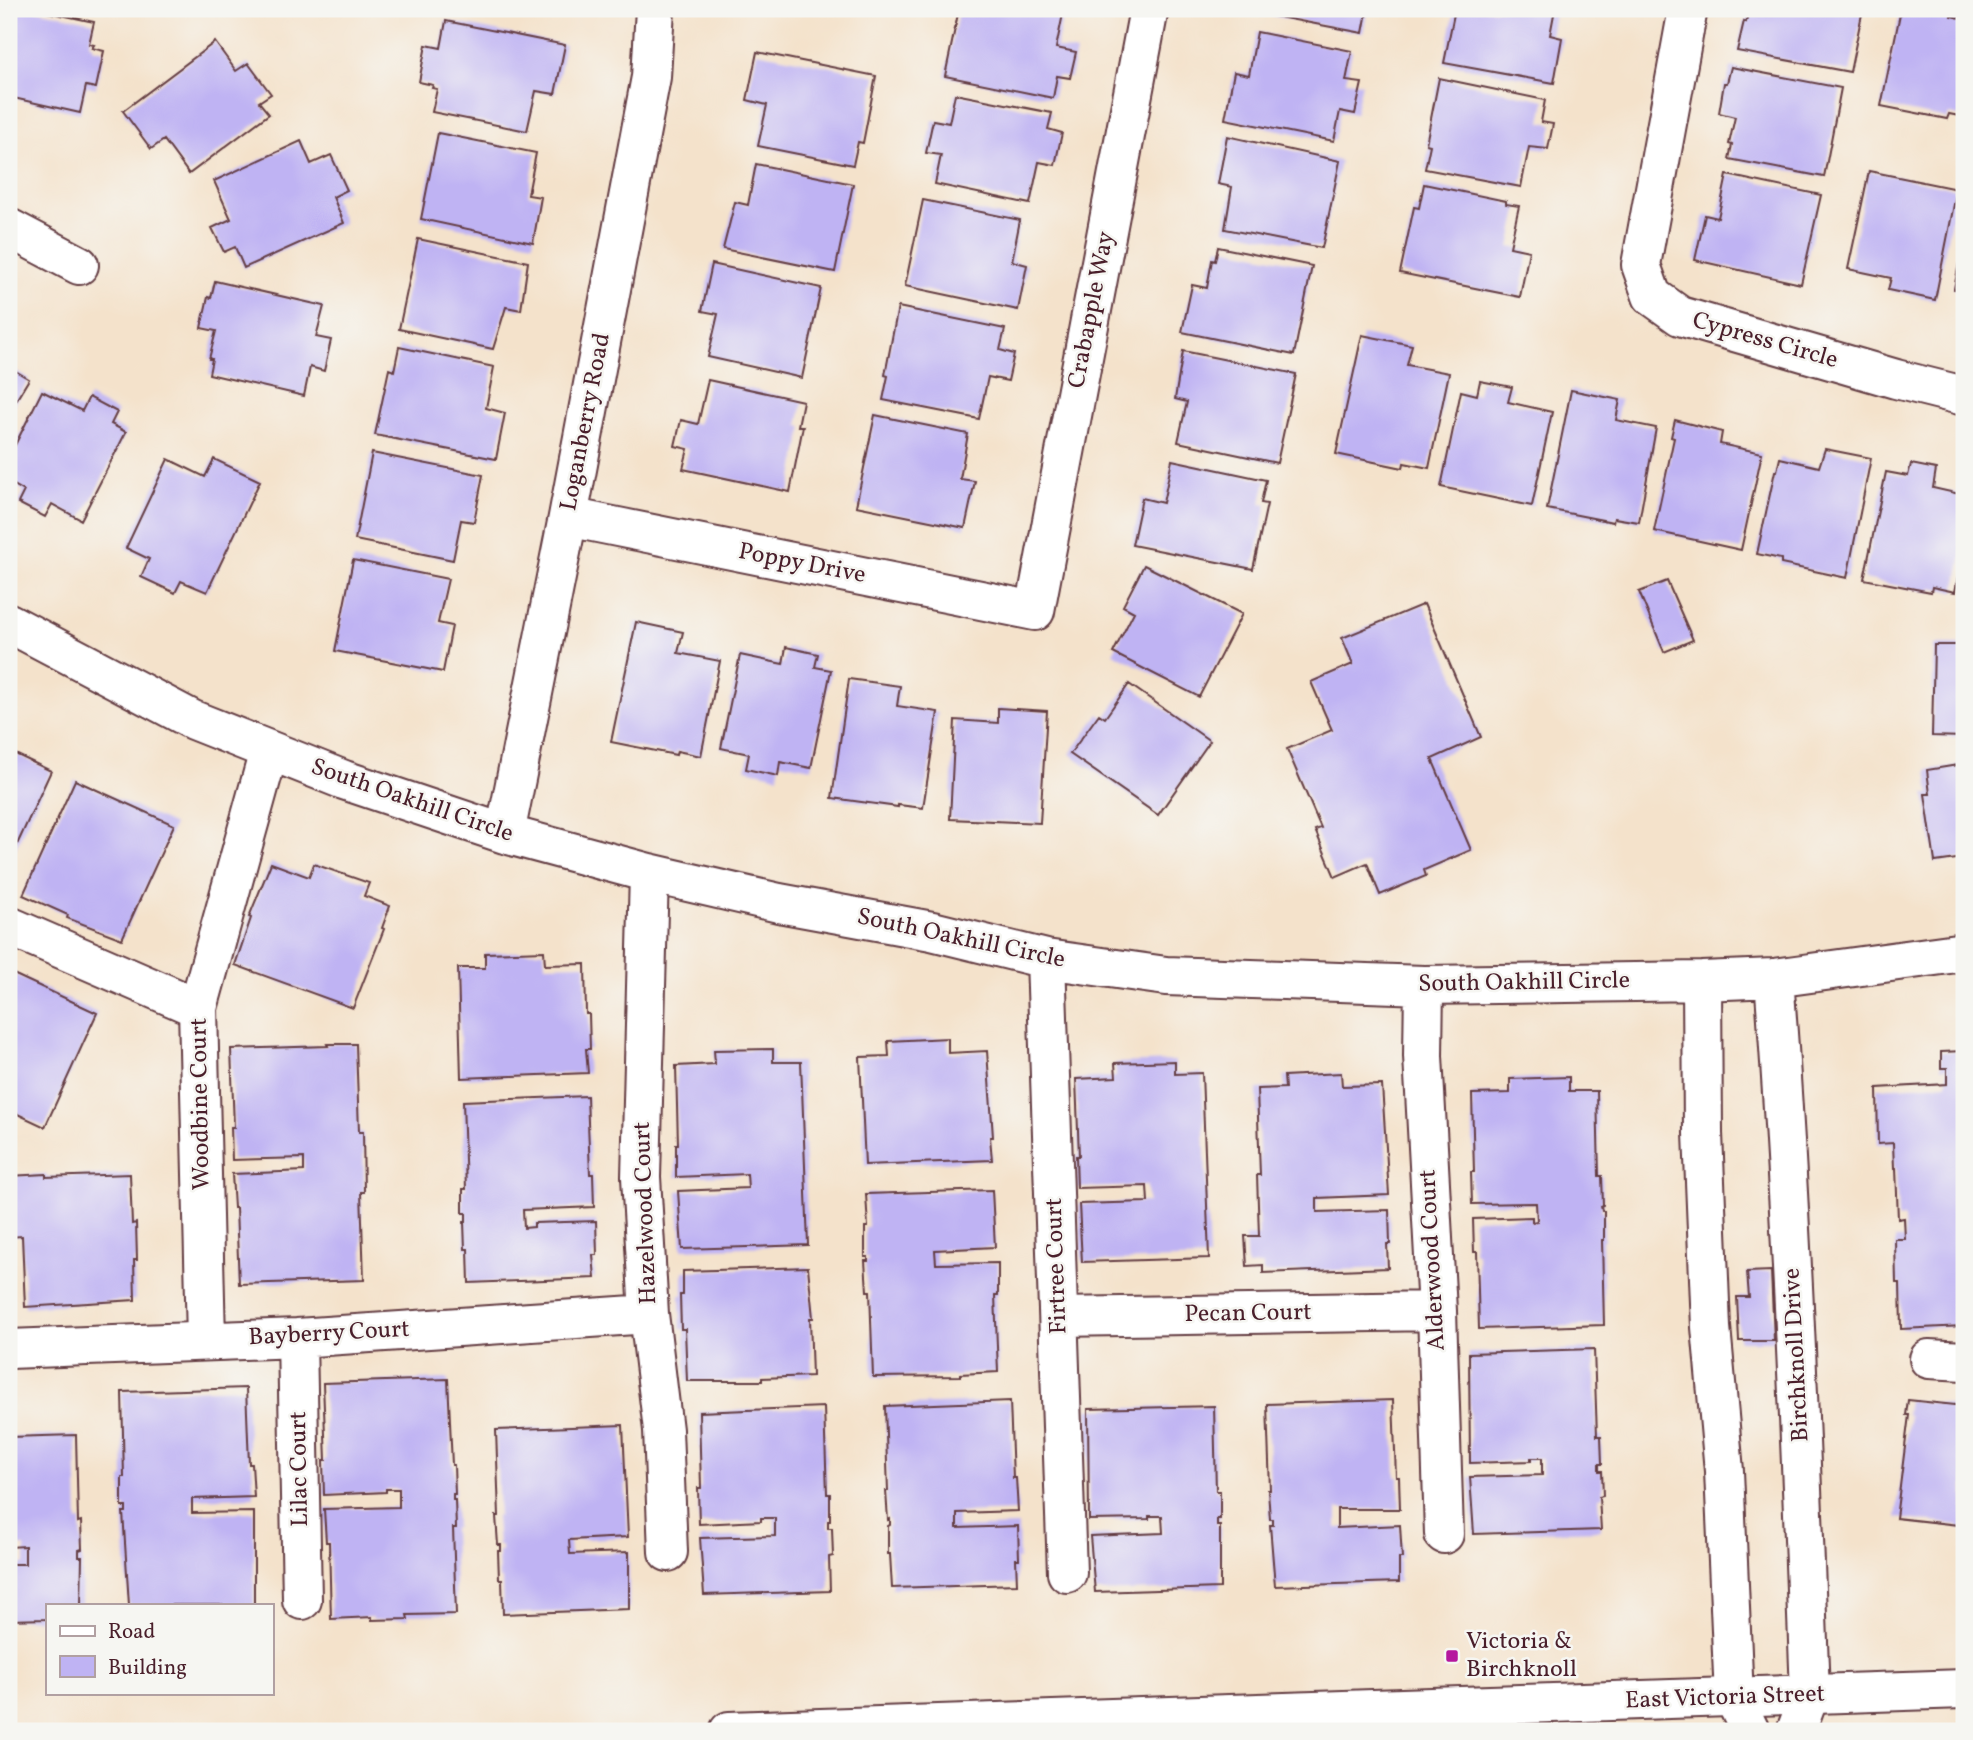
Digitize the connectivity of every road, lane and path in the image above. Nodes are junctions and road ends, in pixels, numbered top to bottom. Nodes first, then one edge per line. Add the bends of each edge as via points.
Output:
1 (655, 9) edge
2 (1149, 9) edge
3 (1688, 9) edge
4 (9, 228) edge
5 (79, 265) dead end
6 (1964, 396) edge
7 (568, 517) junction
8 (1035, 611) joint
9 (9, 623) edge
10 (269, 751) junction
11 (505, 834) junction
12 (649, 873) junction
13 (9, 926) edge
14 (1964, 952) edge
15 (1046, 959) junction
16 (1774, 978) junction
17 (1702, 981) junction
18 (1424, 985) junction
19 (198, 1009) junction
20 (1437, 1311) junction
21 (649, 1314) junction
22 (1059, 1317) junction
23 (297, 1338) junction
24 (206, 1340) junction
25 (9, 1349) edge
26 (1444, 1534) dead end
27 (668, 1552) dead end
28 (1068, 1573) dead end
29 (302, 1600) dead end
30 (1964, 1689) edge
31 (1810, 1694) junction
32 (1742, 1715) edge
33 (729, 1731) edge
34 (1797, 1731) edge

1 - 7 street, Loganberry Road via 650,77
2 - 8 street, Crabapple Way
3 - 6 street, Cypress Circle via 1641,265 1652,296 1680,316
4 - 5 street
7 - 8 street, Poppy Drive
7 - 11 street, Loganberry Road
9 - 10 street, South Oakhill Circle via 193,720
10 - 11 street, South Oakhill Circle
10 - 19 street, Woodbine Court
11 - 12 street, South Oakhill Circle
12 - 15 street, South Oakhill Circle
12 - 21 street, Hazelwood Court via 640,1177
13 - 19 street
14 - 16 street, South Oakhill Circle
15 - 18 street, South Oakhill Circle via 1166,976
15 - 22 street, Firtree Court
16 - 17 street, South Oakhill Circle
16 - 31 street, Birchknoll Drive via 1799,1386
17 - 18 street, South Oakhill Circle
17 - 32 street via 1711,1327
18 - 20 street, Alderwood Court via 1423,1056
19 - 24 street, Woodbine Court
20 - 22 street, Pecan Court
20 - 26 street, Alderwood Court
21 - 23 street, Bayberry Court
21 - 27 street, Hazelwood Court via 663,1430
22 - 28 street, Firtree Court
23 - 24 street, Bayberry Court
23 - 29 street, Lilac Court
24 - 25 street, Bayberry Court
30 - 31 street, East Victoria Street
31 - 32 street, East Victoria Street
31 - 34 street, Birchknoll Drive
32 - 33 street, East Victoria Street

